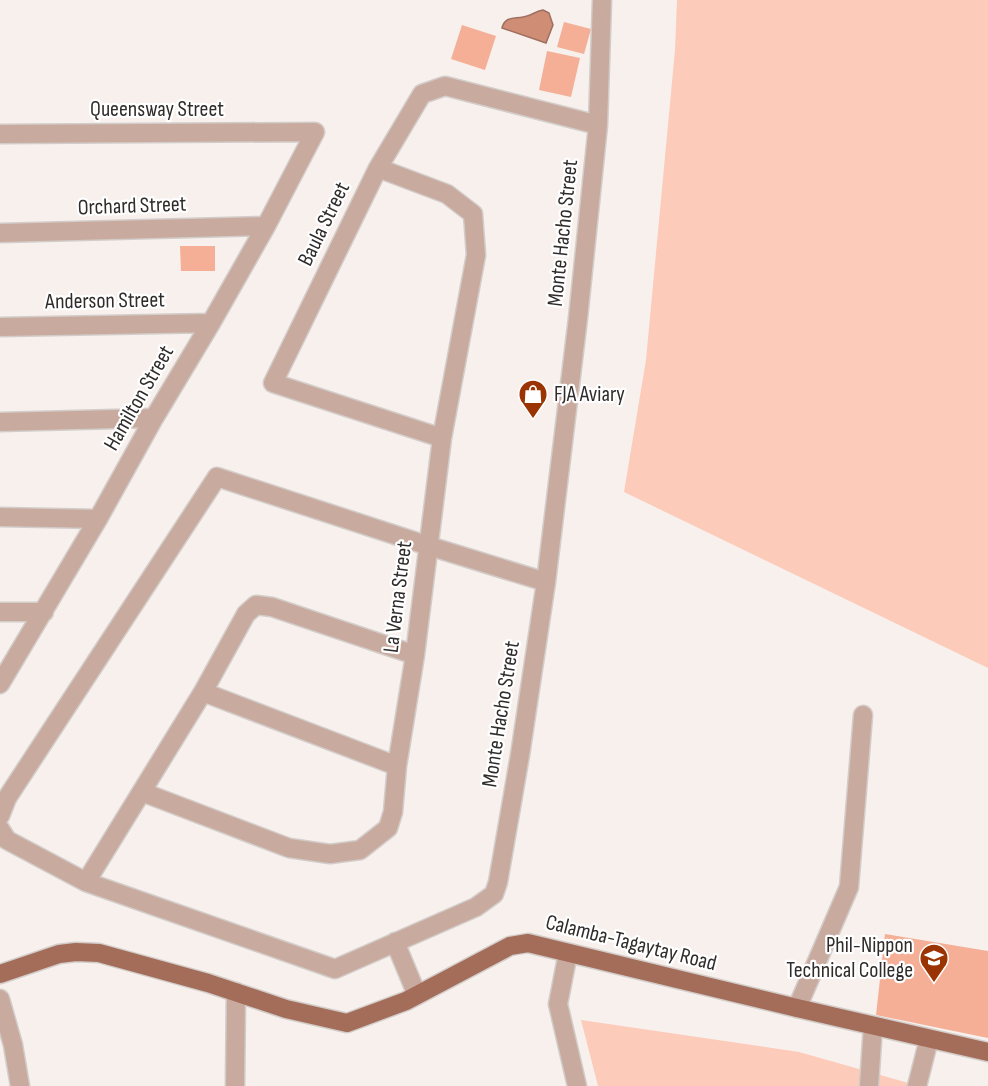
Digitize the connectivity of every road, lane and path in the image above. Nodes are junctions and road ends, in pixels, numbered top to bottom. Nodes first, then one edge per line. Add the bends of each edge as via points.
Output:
1 (602, 0) edge
2 (598, 125) junction
3 (315, 132) joint
4 (0, 134) edge
5 (378, 168) junction
6 (266, 226) junction
7 (0, 233) edge
8 (211, 323) junction
9 (0, 327) edge
10 (153, 418) junction
11 (0, 422) edge
12 (442, 438) junction
13 (0, 517) edge
14 (98, 519) junction
15 (429, 546) junction
16 (546, 582) junction
17 (0, 612) edge
18 (44, 612) junction
19 (415, 655) junction
20 (0, 684) edge
21 (203, 692) junction
22 (863, 716) dead end
23 (397, 766) junction
24 (142, 792) junction
25 (0, 816) edge
26 (0, 829) edge
27 (86, 882) junction
28 (395, 942) junction
29 (568, 953) junction
30 (0, 974) edge
31 (236, 992) junction
32 (417, 995) junction
33 (0, 999) edge
34 (797, 1008) junction
35 (873, 1026) junction
36 (929, 1039) junction
37 (988, 1052) edge
38 (20, 1086) edge
39 (235, 1086) edge
40 (577, 1086) edge
41 (869, 1086) edge
42 (917, 1086) edge

1 - 2 street, Monte Hacho Street
2 - 5 street, Baula Street via 445,86 422,94
2 - 16 street, Monte Hacho Street
3 - 4 street, Queensway Street
3 - 6 street, Hamilton Street
5 - 12 street, La Verna Street via 447,194 473,214 476,255
5 - 12 street, Baula Street via 273,383
6 - 7 street, Orchard Street
6 - 8 street, Hamilton Street
8 - 9 street, Anderson Street
8 - 10 street, Hamilton Street
10 - 11 street
10 - 14 street, Hamilton Street
12 - 15 street, La Verna Street
13 - 14 street
14 - 18 street, Hamilton Street
15 - 16 street
15 - 19 street, La Verna Street
15 - 25 street via 217,477 7,798
16 - 28 street, Monte Hacho Street via 494,894 476,907
17 - 18 street
18 - 20 street, Hamilton Street
19 - 21 street via 272,606 256,605 246,614
19 - 23 street, La Verna Street
21 - 23 street
21 - 24 street
22 - 34 street via 849,887
23 - 24 street, La Verna Street via 388,828 360,850 330,854 289,848
24 - 27 street
26 - 27 street, Monte Hacho Street via 7,840
27 - 28 street, Monte Hacho Street via 335,969
28 - 32 street
29 - 32 main road, Calamba-Tagaytay Road via 519,943
29 - 34 main road, Calamba-Tagaytay Road
29 - 40 street via 558,1004
30 - 31 main road, Calamba-Tagaytay Road via 76,951 154,967
31 - 32 main road, Calamba-Tagaytay Road via 347,1023
31 - 39 street
33 - 38 street
34 - 35 main road, Calamba-Tagaytay Road
35 - 36 main road, Calamba-Tagaytay Road
35 - 41 street
36 - 37 main road, Calamba-Tagaytay Road
36 - 42 street

